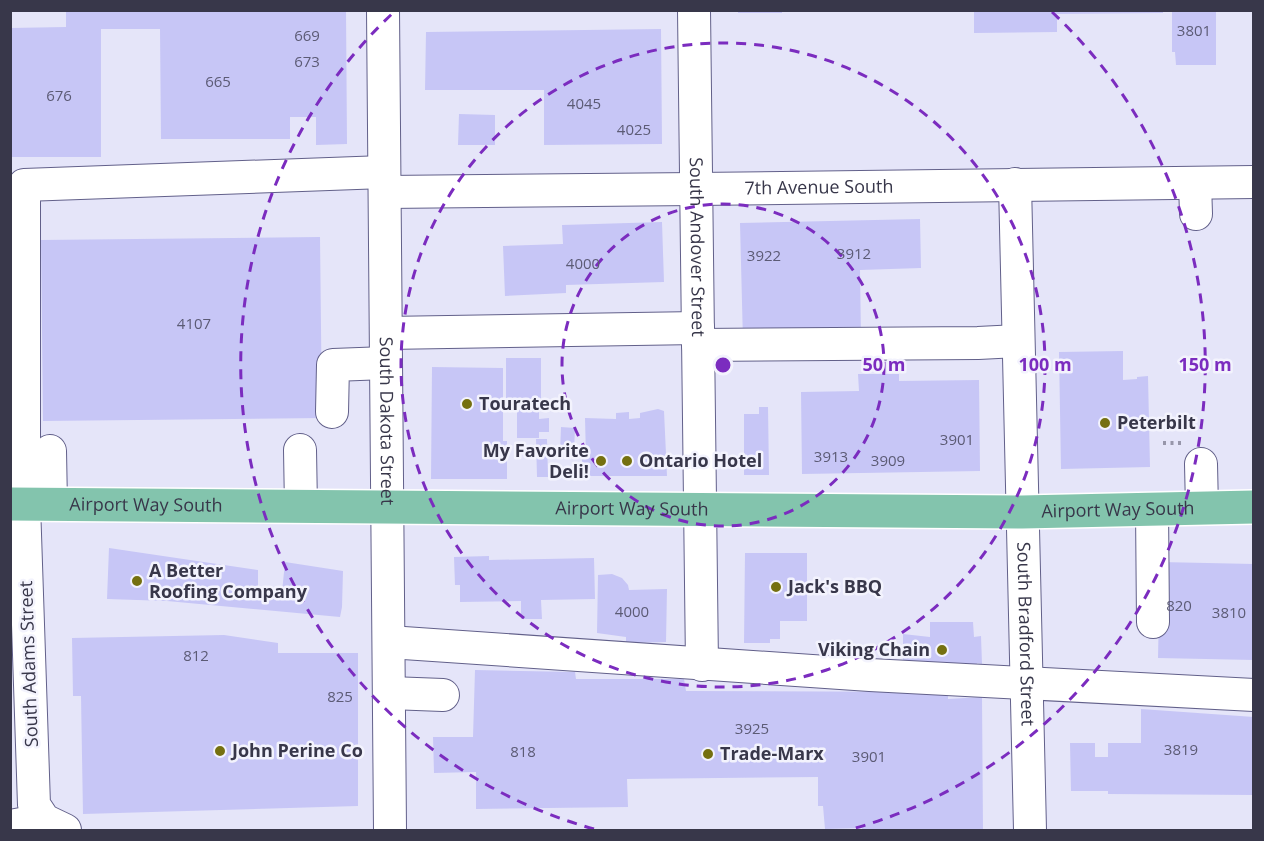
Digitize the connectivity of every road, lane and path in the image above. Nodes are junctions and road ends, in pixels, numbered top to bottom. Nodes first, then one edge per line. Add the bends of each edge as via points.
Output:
1 (383, 10) edge
2 (694, 10) edge
3 (384, 182) junction
4 (1254, 182) edge
5 (1195, 183) junction
6 (1015, 184) junction
7 (696, 189) junction
8 (1196, 214) dead end
9 (386, 333) junction
10 (698, 336) junction
11 (1018, 341) junction
12 (386, 363) junction
13 (332, 411) dead end
14 (1164, 443) dead end
15 (300, 450) dead end
16 (50, 451) dead end
17 (1191, 454) joint
18 (29, 504) edge
19 (301, 507) junction
20 (1254, 507) edge
21 (388, 508) junction
22 (1202, 508) junction
23 (1152, 509) junction
24 (700, 510) junction
25 (1022, 512) junction
26 (1153, 622) dead end
27 (389, 642) junction
28 (702, 665) junction
29 (1026, 684) junction
30 (390, 693) junction
31 (443, 695) dead end
32 (1254, 695) edge
33 (55, 825) edge
34 (10, 826) edge
35 (390, 831) edge
36 (1030, 831) edge

1 - 3 street, South Dakota Street
2 - 7 street, South Andover Street
3 - 7 street, 7th Avenue South
3 - 9 street, South Dakota Street
3 - 18 street, 7th Avenue South via 24,185
4 - 5 street, 7th Avenue South
5 - 6 street, 7th Avenue South
5 - 8 street
6 - 7 street, 7th Avenue South
6 - 11 street, South Bradford Street
7 - 10 street, South Andover Street
9 - 10 street
9 - 12 street, South Dakota Street
10 - 11 street
10 - 24 street, South Andover Street
11 - 25 street, South Bradford Street
12 - 13 street via 333,365
12 - 21 street, South Dakota Street
14 - 17 path
15 - 19 street
16 - 18 street
17 - 22 street
18 - 19 main road, Airport Way South
18 - 33 street, South Adams Street via 34,805
19 - 21 main road, Airport Way South
20 - 22 main road, Airport Way South
21 - 24 main road, Airport Way South
21 - 27 street, South Dakota Street
22 - 23 main road, Airport Way South
23 - 25 main road, Airport Way South
23 - 26 street
24 - 25 main road, Airport Way South
24 - 28 street, South Andover Street
25 - 29 street, South Bradford Street
27 - 28 street
27 - 30 street, South Dakota Street
28 - 29 street
29 - 32 street
29 - 36 street, South Bradford Street
30 - 31 street
30 - 35 street, South Dakota Street
33 - 34 street

